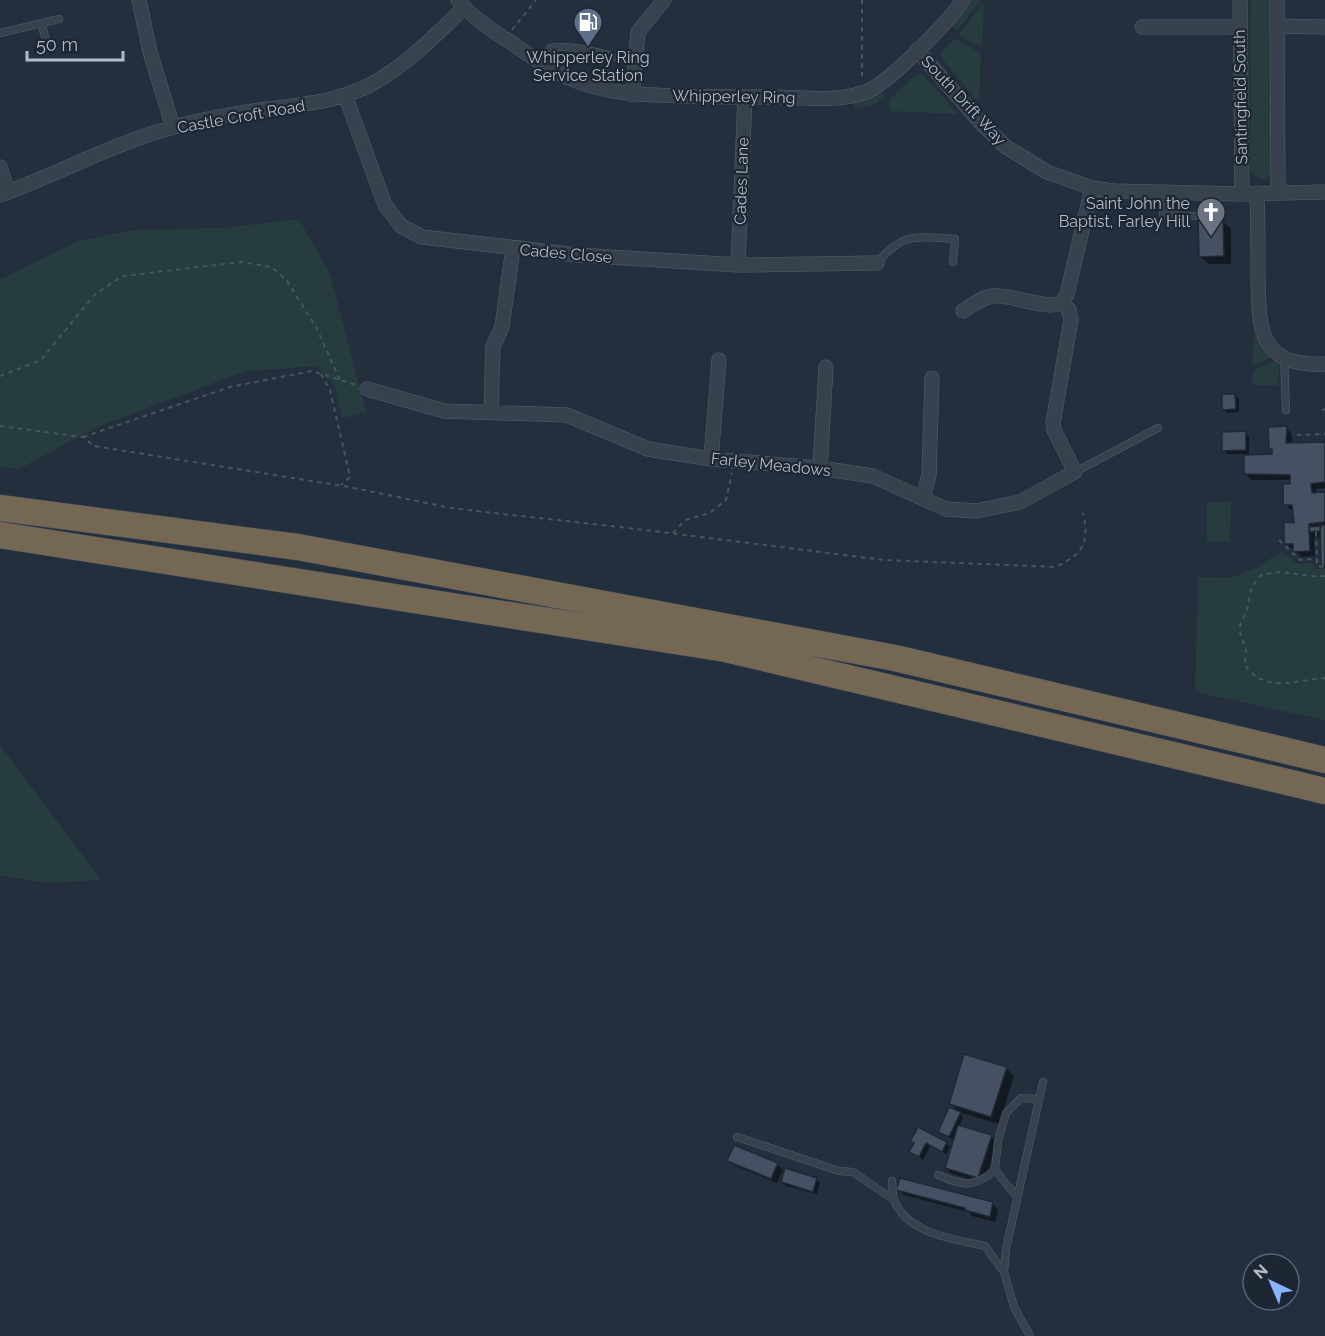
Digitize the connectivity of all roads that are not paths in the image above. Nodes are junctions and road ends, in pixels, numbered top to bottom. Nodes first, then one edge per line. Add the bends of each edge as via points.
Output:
1 (139, 0) edge
2 (664, 0) edge
3 (963, 0) edge
4 (1240, 0) edge
5 (1277, 0) edge
6 (461, 4) edge
7 (59, 19) dead end
8 (41, 23) junction
9 (1277, 26) junction
10 (1142, 27) dead end
11 (1239, 27) junction
12 (1325, 27) edge
13 (0, 33) edge
14 (47, 43) dead end
15 (917, 50) junction
16 (540, 62) junction
17 (634, 62) junction
18 (345, 95) junction
19 (632, 95) junction
20 (745, 98) junction
21 (173, 127) junction
22 (0, 167) edge
23 (1092, 188) junction
24 (1162, 192) junction
25 (1325, 192) edge
26 (4, 193) edge
27 (1257, 193) junction
28 (1278, 193) junction
29 (1242, 194) junction
30 (1194, 216) dead end
31 (513, 248) junction
32 (953, 262) dead end
33 (877, 263) joint
34 (738, 265) junction
35 (1062, 302) junction
36 (963, 311) dead end
37 (1284, 357) junction
38 (719, 360) dead end
39 (1325, 364) edge
40 (826, 366) dead end
41 (932, 378) dead end
42 (368, 389) road end
43 (1286, 410) dead end
44 (490, 412) junction
45 (1158, 428) dead end
46 (711, 459) junction
47 (820, 468) junction
48 (1075, 472) junction
49 (923, 498) junction
50 (0, 508) edge
51 (0, 535) edge
52 (1325, 759) edge
53 (1325, 791) edge
54 (1043, 1082) dead end
55 (1039, 1099) junction
56 (737, 1137) dead end
57 (995, 1170) junction
58 (938, 1175) dead end
59 (892, 1180) dead end
60 (1017, 1197) junction
61 (894, 1200) junction
62 (1004, 1272) junction
63 (1030, 1336) edge

1 - 21 street
2 - 17 street via 638,32
3 - 15 street, Whipperley Ring
4 - 11 street, Santingfield South
5 - 9 street
6 - 16 street, Whipperley Ring
6 - 18 street, Castle Croft Road via 409,59 376,82
7 - 8 lane
8 - 13 lane
8 - 14 lane
9 - 12 street
9 - 28 street
10 - 11 street
11 - 29 street, Santingfield South
15 - 20 street, Whipperley Ring via 884,81 862,93 845,97
15 - 23 street, South Drift Way via 1006,147 1047,171
16 - 17 lane via 550,48 556,47
16 - 19 street, Whipperley Ring via 569,78
17 - 19 street
18 - 21 street, Castle Croft Road
18 - 31 street, Cades Close via 385,206 400,226 422,237
19 - 20 street, Whipperley Ring
20 - 34 street, Cades Lane
21 - 26 street, Castle Croft Road via 89,156
22 - 26 street
23 - 24 street, South Drift Way
23 - 35 street via 1068,294
24 - 29 street, South Drift Way
24 - 30 lane via 1163,215
25 - 28 street, South Drift Way
27 - 28 street, South Drift Way
27 - 29 street, South Drift Way
27 - 37 street via 1261,332
31 - 34 street, Cades Close
31 - 44 street via 502,327 493,346
32 - 33 lane via 955,239 915,237 900,241
33 - 34 street, Cades Close
35 - 36 street via 1054,305 991,296
35 - 48 street via 1071,320 1053,423
37 - 39 street via 1295,362
37 - 43 lane
38 - 46 street
40 - 47 street
41 - 49 street via 928,476
42 - 44 street, Farley Meadows via 444,411
44 - 46 street, Farley Meadows via 567,415 648,449
45 - 48 lane, Farley Meadows
46 - 47 street, Farley Meadows
47 - 49 street, Farley Meadows via 873,476
48 - 49 street, Farley Meadows via 1020,502 976,511 946,509
50 - 52 highway via 298,547 908,660
51 - 53 highway via 726,649
54 - 55 lane
55 - 57 lane via 1021,1098 1006,1113
55 - 60 lane
56 - 61 lane via 839,1171 853,1172
57 - 58 lane via 973,1184
57 - 60 lane
59 - 61 lane
60 - 62 lane
61 - 62 lane via 908,1219 933,1234 985,1246
62 - 63 lane via 1014,1307

